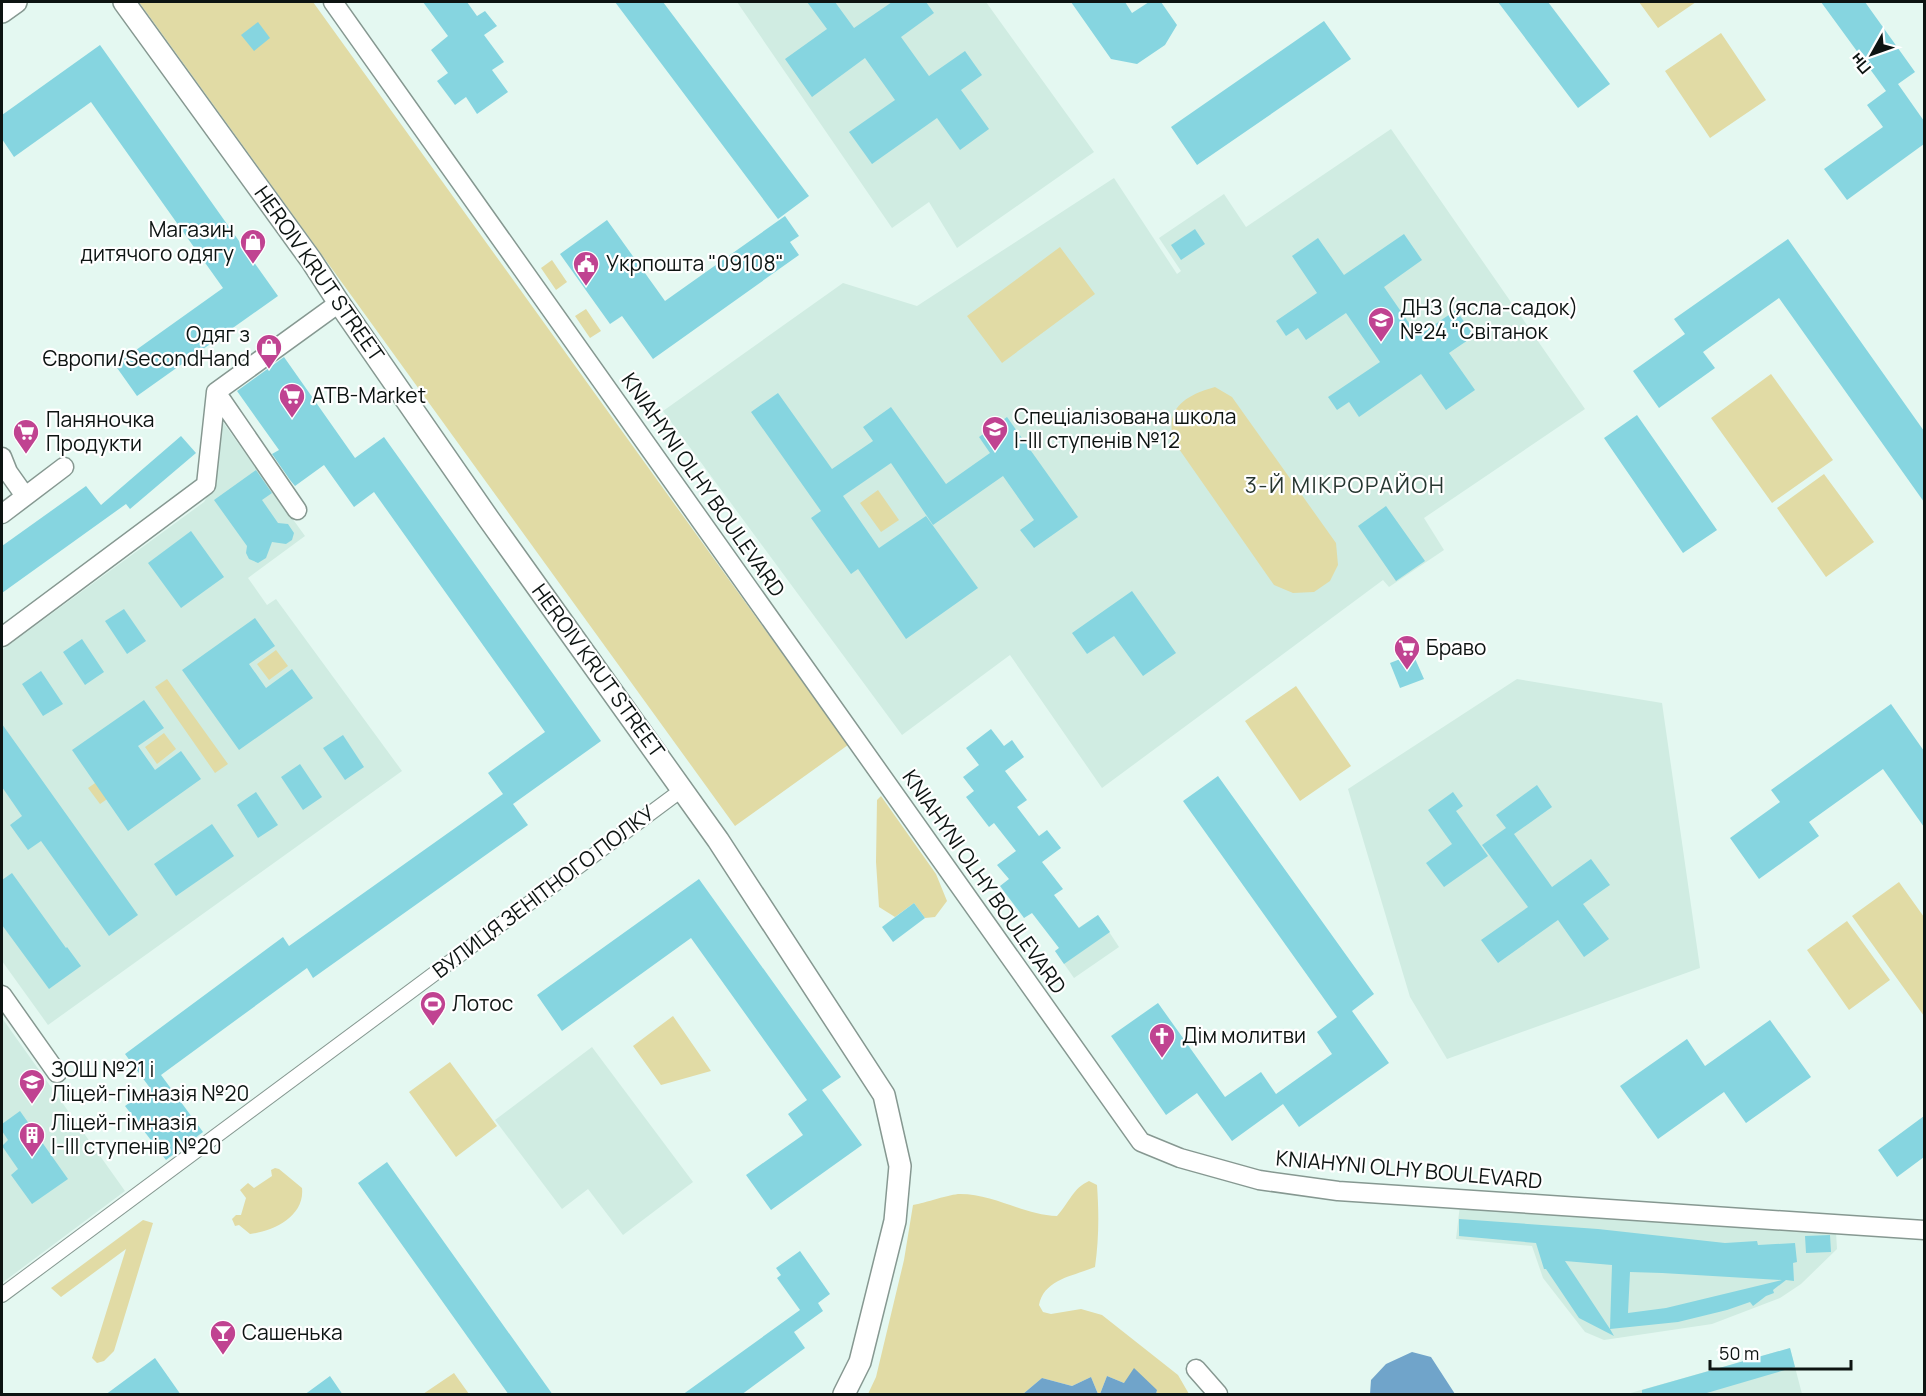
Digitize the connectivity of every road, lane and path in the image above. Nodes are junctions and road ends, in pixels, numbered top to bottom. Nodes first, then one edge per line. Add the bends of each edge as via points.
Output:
1 (16, 2) edge
2 (124, 2) edge
3 (333, 2) edge
4 (2, 12) edge
5 (339, 303) junction
6 (216, 392) junction
7 (2, 457) edge
8 (64, 467) dead end
9 (25, 496) junction
10 (297, 510) dead end
11 (2, 514) edge
12 (2, 637) edge
13 (682, 789) junction
14 (2, 995) edge
15 (57, 1073) dead end
16 (1924, 1230) edge
17 (2, 1294) edge
18 (1196, 1369) dead end
19 (844, 1395) edge
20 (1218, 1395) edge

1 - 4 street
2 - 5 street, HEROIV KRUT STREET
3 - 16 street, KNIAHYNI OLHY BOULEVARD via 1141,1142 1180,1158 1259,1180 1338,1191
5 - 6 street
5 - 13 street, HEROIV KRUT STREET
6 - 10 street
6 - 12 street via 206,485
7 - 9 street
8 - 9 street
9 - 11 street
13 - 17 street, ВУЛИЦЯ ЗЕНІТНОГО ПОЛКУ
13 - 19 street, HEROIV KRUT STREET via 884,1095 900,1166 895,1221 860,1362
14 - 15 street
18 - 20 street

